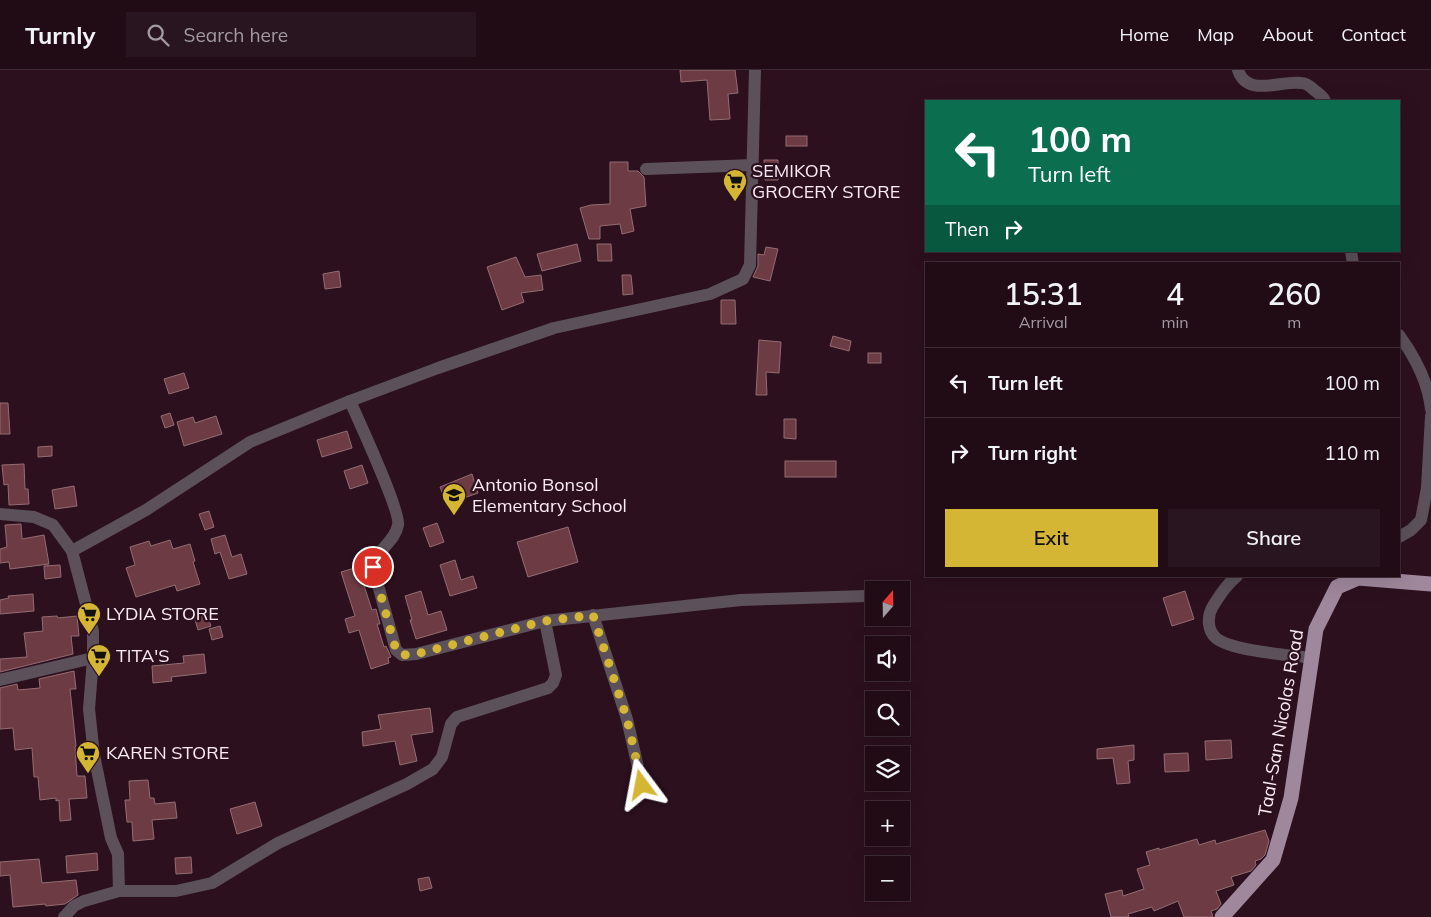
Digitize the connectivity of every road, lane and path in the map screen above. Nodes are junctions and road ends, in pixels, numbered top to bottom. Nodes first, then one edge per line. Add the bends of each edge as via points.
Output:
1 (755, 70) edge
2 (1238, 70) edge
3 (1324, 100) edge
4 (753, 165) junction
5 (646, 169) dead end
6 (1400, 336) edge
7 (350, 401) junction
8 (1431, 409) edge
9 (1431, 416) edge
10 (0, 514) edge
11 (1400, 536) edge
12 (72, 551) junction
13 (1236, 577) edge
14 (1431, 584) edge
15 (865, 596) edge
16 (593, 615) junction
17 (545, 621) junction
18 (93, 658) junction
19 (1311, 658) junction
20 (0, 680) edge
21 (642, 785) dead end
22 (119, 891) junction
23 (64, 917) edge
24 (1222, 917) edge

1 - 4 street
2 - 3 street via 1246,82 1258,86 1302,83
4 - 5 street
4 - 7 street via 750,265 743,280 710,294 554,328
6 - 8 street via 1425,379
7 - 12 street via 250,442 146,510
7 - 17 street via 393,501 399,523 373,567 396,650 402,655 416,654
9 - 11 street via 1427,488 1420,520
10 - 12 street via 34,516 52,525
12 - 18 street via 93,631
13 - 19 street via 1227,584 1209,612 1209,626 1216,638 1241,648
14 - 19 main road, Taal-San Nicolas Road via 1358,578 1337,587 1316,629
15 - 16 street via 741,600
16 - 17 street
16 - 21 street via 627,719
17 - 22 street via 556,675 553,683 548,688 457,717 451,724 442,757 433,769 278,843 212,883 176,892
18 - 20 street
18 - 22 street via 90,709 94,755 111,838 118,854
19 - 24 main road, Taal-San Nicolas Road via 1291,798 1273,860
22 - 23 street via 84,901

